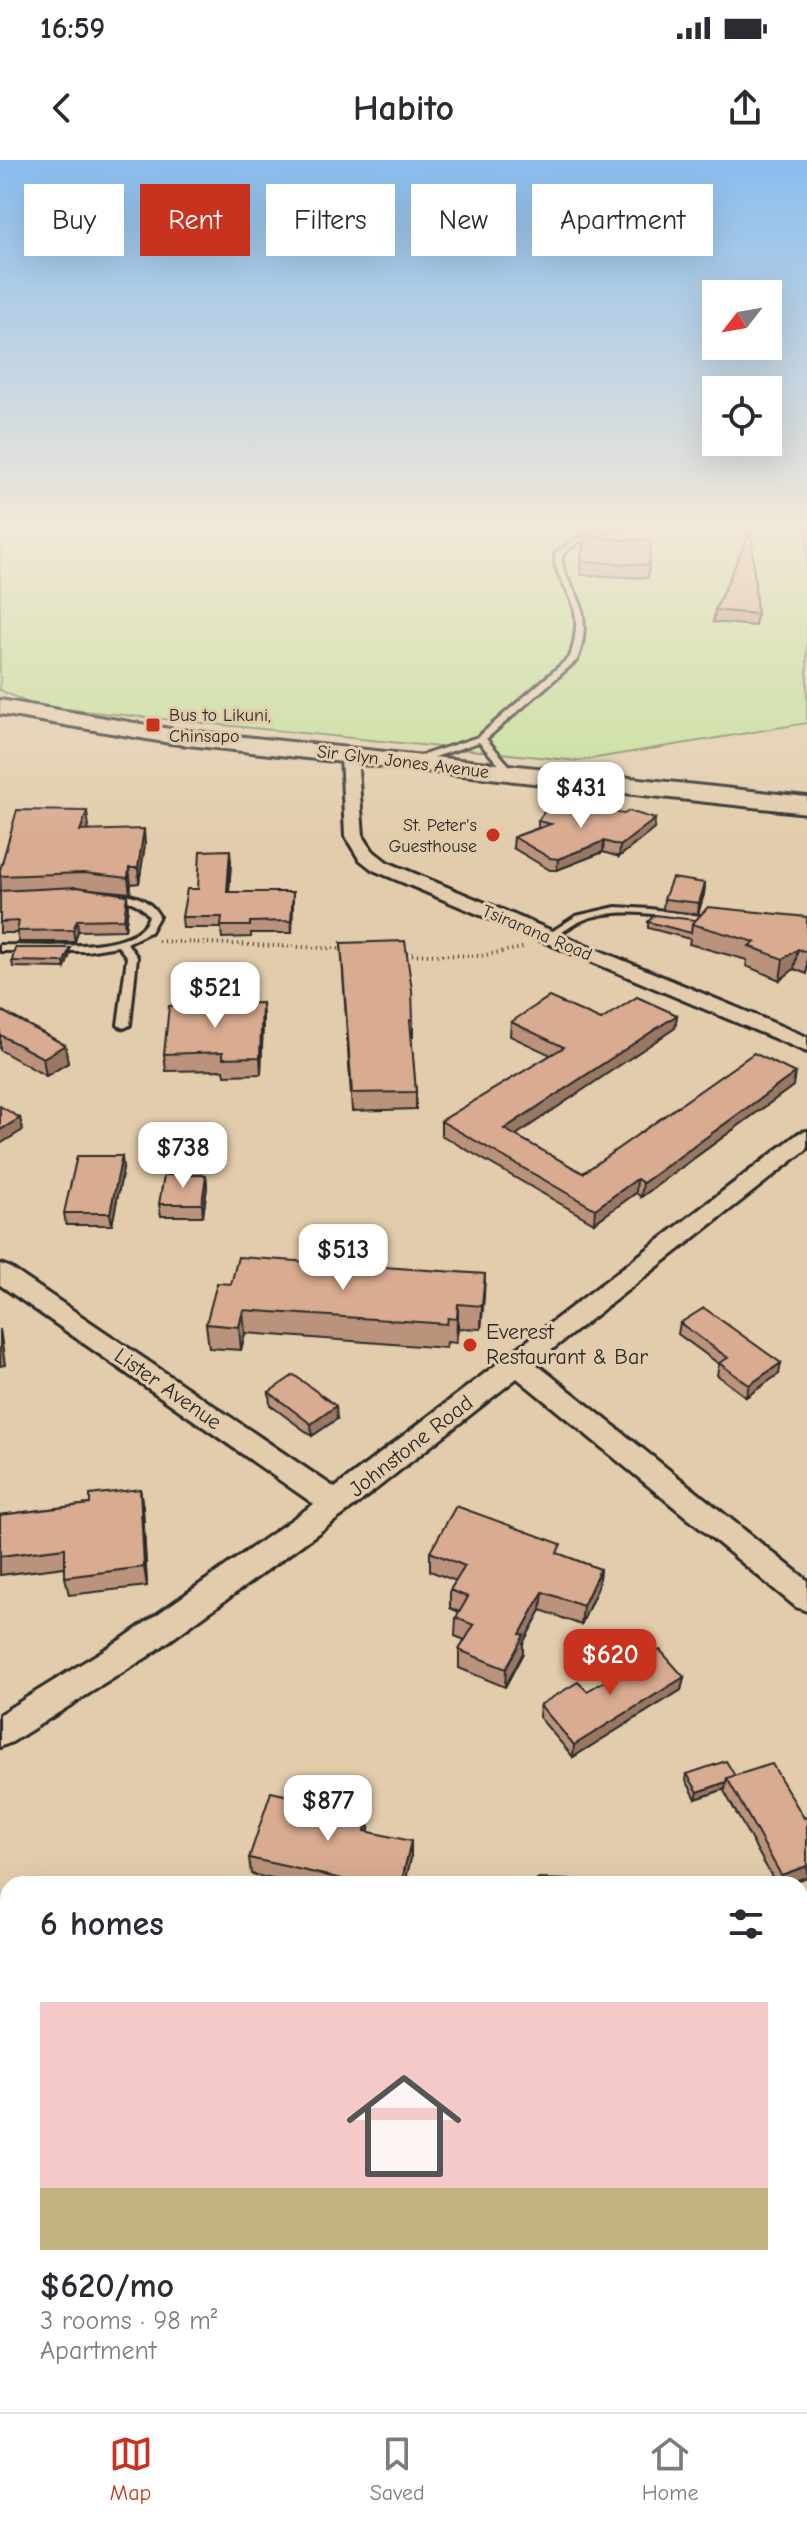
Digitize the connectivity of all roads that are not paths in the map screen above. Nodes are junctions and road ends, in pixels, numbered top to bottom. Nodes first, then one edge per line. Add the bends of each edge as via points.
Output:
1 (579, 630) edge
2 (0, 707) edge
3 (481, 739) junction
4 (349, 755) junction
5 (411, 762) junction
6 (513, 775) junction
7 (807, 805) edge
8 (93, 895) edge
9 (728, 922) edge
10 (547, 938) junction
11 (128, 941) junction
12 (0, 948) edge
13 (124, 1025) dead end
14 (807, 1045) edge
15 (807, 1138) edge
16 (0, 1273) edge
17 (518, 1364) junction
18 (336, 1504) junction
19 (807, 1598) edge
20 (0, 1732) edge

1 - 3 lane via 574,658
2 - 4 main road, Sir Glyn Jones Avenue via 170,736
3 - 5 lane
3 - 6 lane
4 - 5 main road, Sir Glyn Jones Avenue
4 - 10 street, Tsirarana Road via 354,836 366,855 396,874
5 - 6 main road, Sir Glyn Jones Avenue
6 - 7 main road, Sir Glyn Jones Avenue
8 - 11 lane via 131,898 152,911 149,929
9 - 10 lane via 608,911 572,921
10 - 14 street, Tsirarana Road
11 - 12 lane
11 - 13 lane via 132,957
15 - 17 street, Johnstone Road
16 - 18 street, Lister Avenue
17 - 18 street, Johnstone Road
17 - 19 street
18 - 20 street, Johnstone Road via 136,1647

